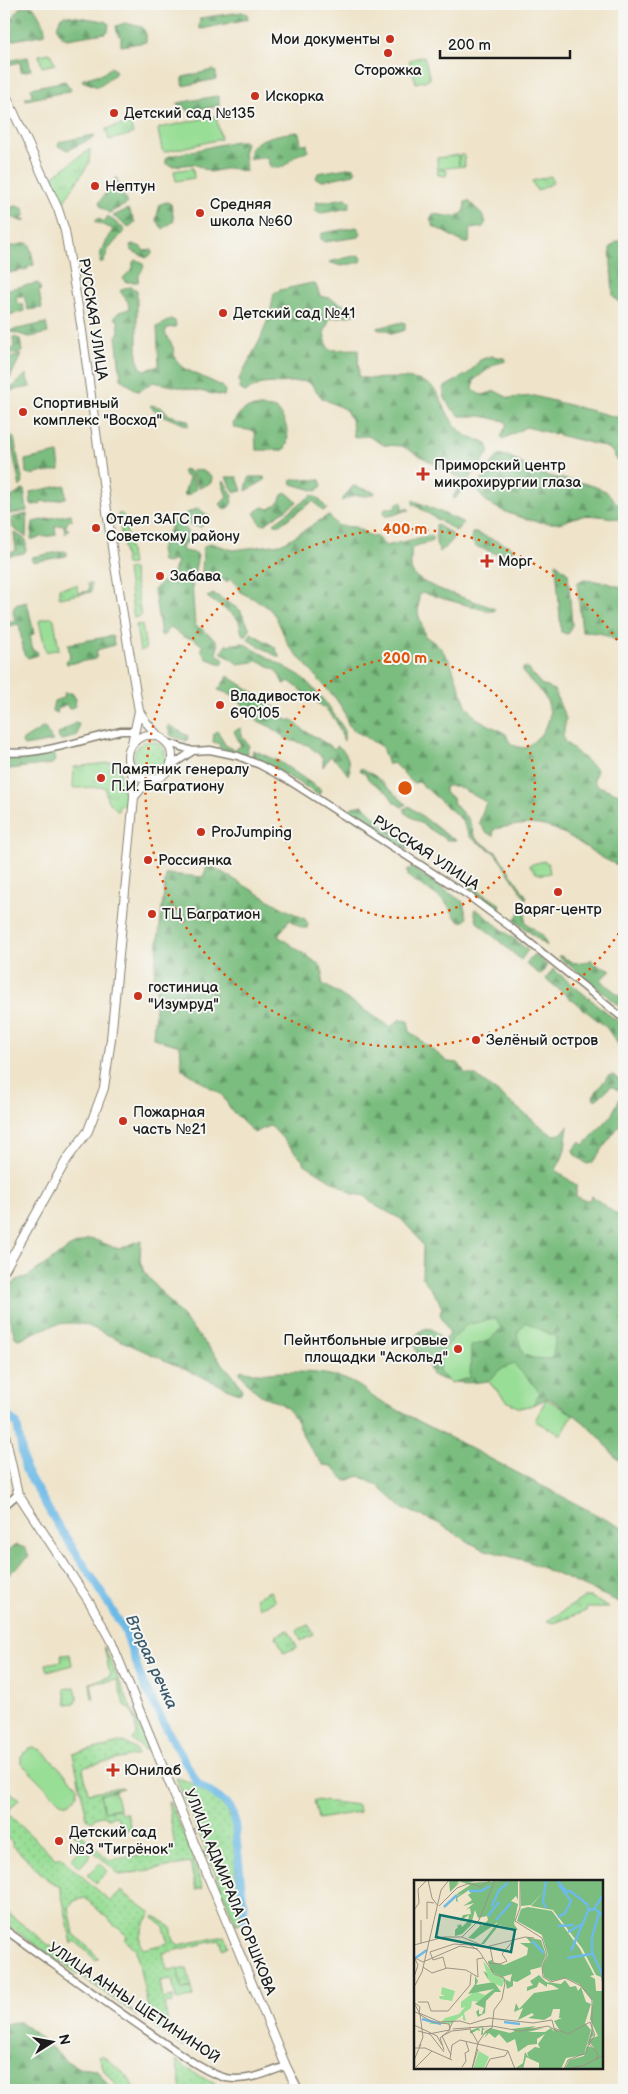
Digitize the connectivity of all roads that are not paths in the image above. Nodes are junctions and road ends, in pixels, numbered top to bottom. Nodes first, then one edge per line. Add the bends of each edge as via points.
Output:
1 (4, 91) edge
2 (139, 711) junction
3 (135, 731) junction
4 (158, 736) junction
5 (166, 742) junction
6 (131, 745) junction
7 (193, 751) junction
8 (4, 752) edge
9 (170, 768) junction
10 (132, 770) junction
11 (153, 779) junction
12 (134, 797) junction
13 (624, 1019) edge
14 (14, 1251) junction
15 (4, 1258) edge
16 (4, 1271) edge
17 (4, 1430) edge
18 (18, 1494) junction
19 (4, 1506) edge
20 (4, 1929) edge
21 (286, 2066) junction
22 (298, 2090) edge

1 - 2 main road, РУССКАЯ УЛИЦА via 65,231
2 - 3 main road, РУССКАЯ УЛИЦА
2 - 4 main road, РУССКАЯ УЛИЦА
3 - 6 main road, РУССКАЯ УЛИЦА
3 - 8 main road via 121,731 38,750
4 - 5 main road
4 - 6 main road via 140,737
5 - 7 main road, РУССКАЯ УЛИЦА
5 - 9 main road via 171,752
6 - 10 main road via 128,758
7 - 9 main road
7 - 13 main road, РУССКАЯ УЛИЦА via 217,751 248,760 319,799 466,894
9 - 11 main road
10 - 11 main road via 142,778
10 - 12 main road
11 - 12 main road
12 - 14 main road via 104,1088 88,1131 66,1159
14 - 15 main road
14 - 16 main road
17 - 18 main road, УЛИЦА АДМИРАЛА ГОРШКОВА
18 - 19 main road
18 - 21 main road, УЛИЦА АДМИРАЛА ГОРШКОВА via 90,1603 111,1641
20 - 21 main road, УЛИЦА АННЫ ЩЕТИНИНОЙ via 140,2026 211,2072 226,2078 246,2078
21 - 22 main road, УЛИЦА АДМИРАЛА ГОРШКОВА

